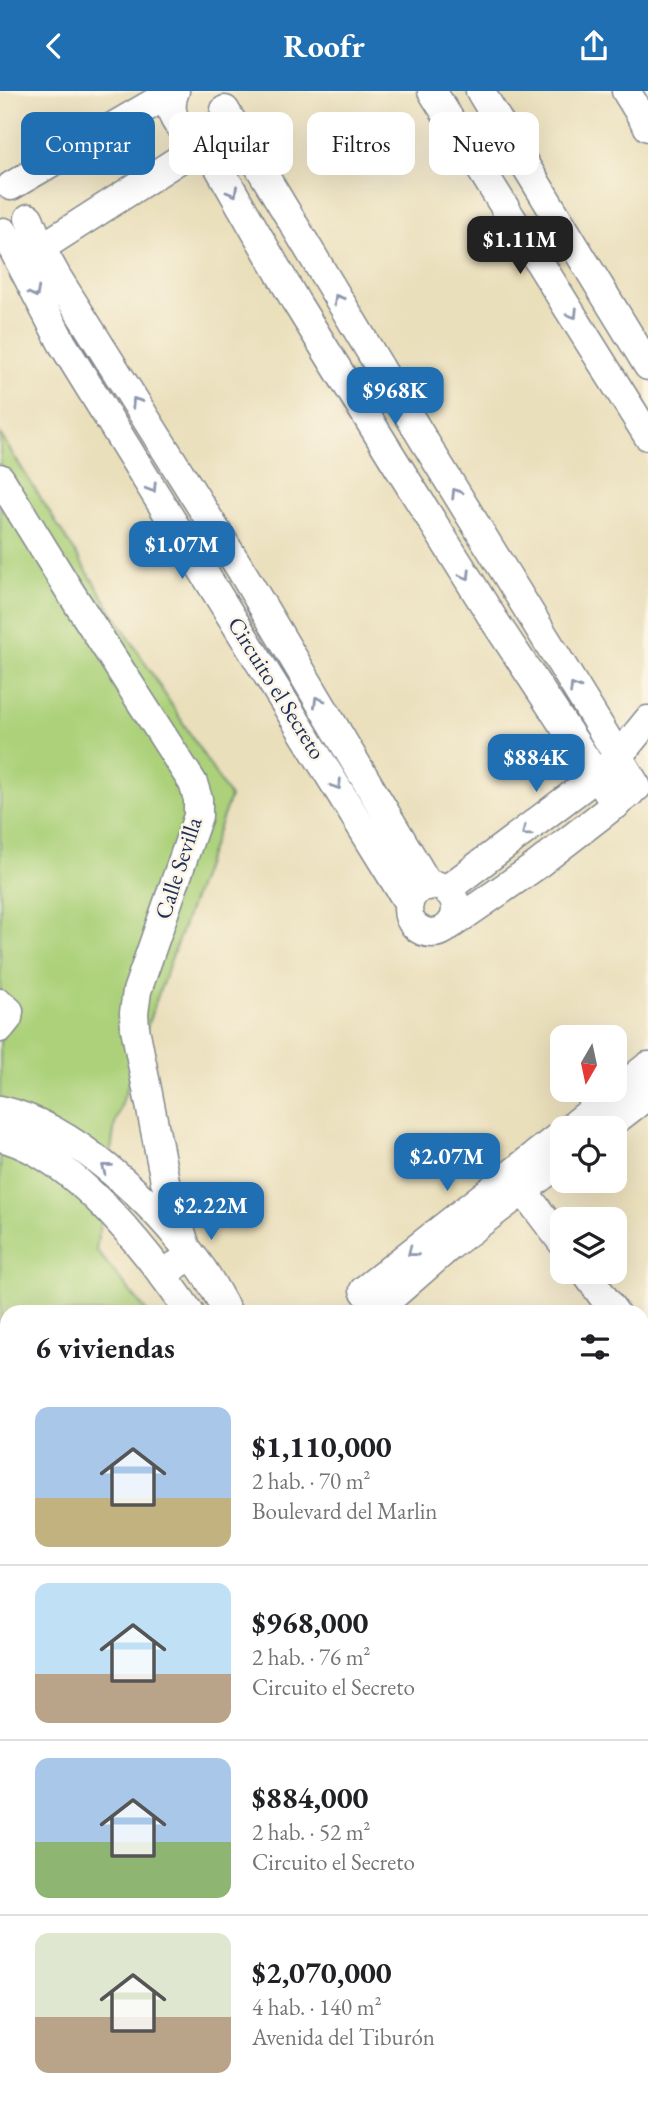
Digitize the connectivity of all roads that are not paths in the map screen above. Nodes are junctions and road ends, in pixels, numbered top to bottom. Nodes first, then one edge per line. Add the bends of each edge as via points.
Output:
1 (174, 91) edge
2 (432, 91) edge
3 (480, 91) edge
4 (625, 91) edge
5 (222, 100) edge
6 (171, 112) edge
7 (648, 127) edge
8 (169, 164) edge
9 (222, 175) edge
10 (5, 187) edge
11 (15, 242) edge
12 (648, 366) edge
13 (648, 436) edge
14 (423, 439) junction
15 (392, 457) junction
16 (0, 478) edge
17 (241, 570) junction
18 (214, 586) junction
19 (648, 720) edge
20 (617, 758) junction
21 (596, 777) junction
22 (642, 780) edge
23 (616, 805) junction
24 (428, 893) junction
25 (452, 924) junction
26 (0, 1003) edge
27 (0, 1028) edge
28 (648, 1066) edge
29 (648, 1095) edge
30 (0, 1110) edge
31 (585, 1116) edge
32 (621, 1116) edge
33 (0, 1137) edge
34 (550, 1147) edge
35 (550, 1167) edge
36 (165, 1181) junction
37 (517, 1182) junction
38 (141, 1197) junction
39 (550, 1226) edge
40 (122, 1227) junction
41 (187, 1250) junction
42 (163, 1273) junction
43 (594, 1284) edge
44 (374, 1304) edge
45 (185, 1305) edge
46 (223, 1305) edge
47 (609, 1305) edge

1 - 6 street
1 - 10 street
2 -> 13 street
3 - 12 street
4 - 7 street
14 -> 5 street
8 - 11 street
9 -> 15 street
10 - 11 street, Circuito el Secreto via 20,190 30,208
17 -> 11 street, Circuito el Secreto
11 -> 18 street, Circuito el Secreto via 68,354
14 - 15 street
20 -> 14 street
15 -> 21 street
16 - 36 street, Calle Sevilla via 193,783 198,799 198,816 137,991 134,1013
17 - 18 street
24 -> 17 street, Circuito el Secreto
18 -> 24 street, Circuito el Secreto
19 - 20 street
20 - 21 street
20 - 22 street
21 - 23 street
21 -> 24 street
22 - 23 street
23 - 25 street
24 - 25 street via 453,897 456,915
24 - 25 street via 412,922 418,929 436,933
26 - 27 street via 9,1011
28 - 31 street
29 - 32 street
38 -> 30 street via 46,1127
33 - 40 street via 55,1163
34 - 37 street
35 - 37 street
36 - 38 street
36 - 41 street, Calle Sevilla
37 - 39 street
37 - 44 street
38 - 40 street
38 - 41 street
40 - 42 street
41 - 42 street via 183,1261
41 - 46 street
42 - 45 street
43 - 47 street

